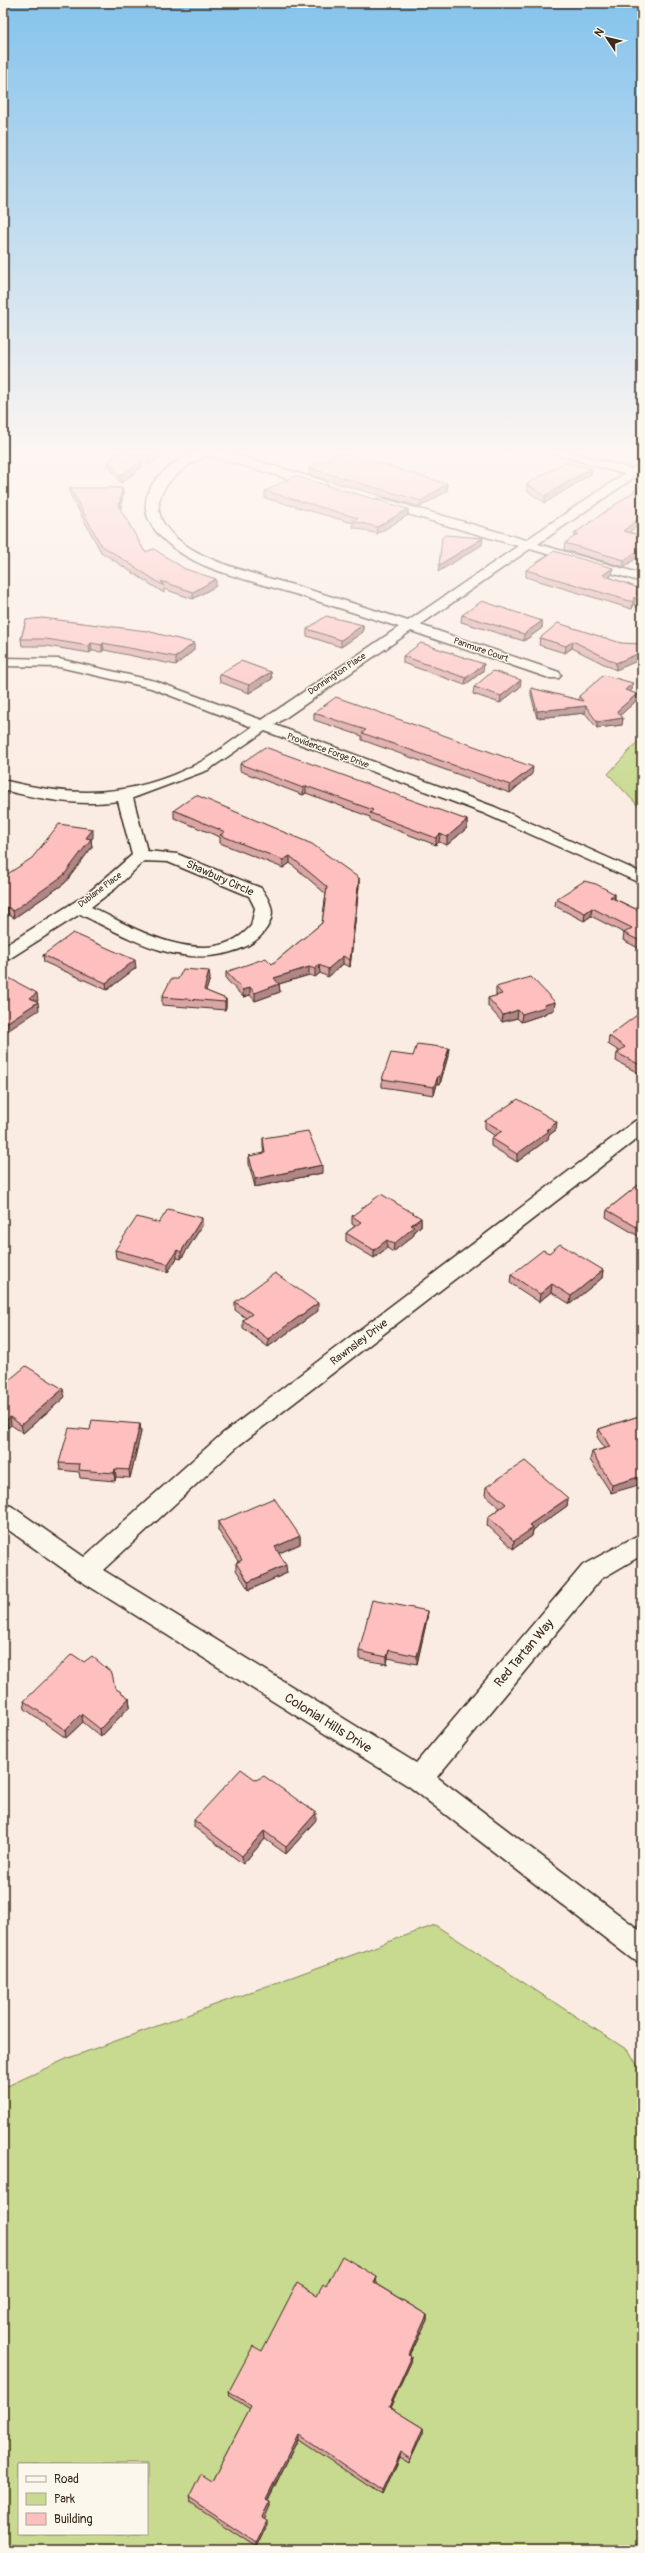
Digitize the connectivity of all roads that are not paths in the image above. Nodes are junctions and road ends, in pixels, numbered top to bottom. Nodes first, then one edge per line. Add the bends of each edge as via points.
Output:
1 (225, 568) edge
2 (492, 568) edge
3 (609, 568) edge
4 (642, 578) edge
5 (408, 625) junction
6 (3, 662) edge
7 (554, 675) dead end
8 (260, 726) junction
9 (3, 785) edge
10 (124, 795) junction
11 (140, 856) junction
12 (642, 878) edge
13 (78, 907) junction
14 (3, 955) edge
15 (642, 1125) edge
16 (3, 1513) edge
17 (642, 1543) edge
18 (85, 1571) junction
19 (419, 1779) junction
20 (642, 1949) edge

1 - 5 street, Panmure Court
2 - 5 street, Donnington Place
3 - 4 street
5 - 7 street, Panmure Court
5 - 8 street, Donnington Place
6 - 8 street, Providence Forge Drive via 59,663 105,672 155,685
8 - 10 street, Donnington Place via 203,767 162,784
8 - 12 street, Providence Forge Drive via 489,810
9 - 10 street, Donnington Place via 76,797
10 - 11 street
11 - 13 street, Dublane Place via 128,869
11 - 13 street, Shawbury Circle via 171,857 255,892 263,901 266,915 258,929 243,941 214,951 190,952 165,947
13 - 14 street, Dublane Place
15 - 18 street, Rawnsley Drive via 230,1440
16 - 18 street, Colonial Hills Drive
17 - 19 street, Red Tartan Way via 592,1572
18 - 19 street, Colonial Hills Drive
19 - 20 street, Colonial Hills Drive

